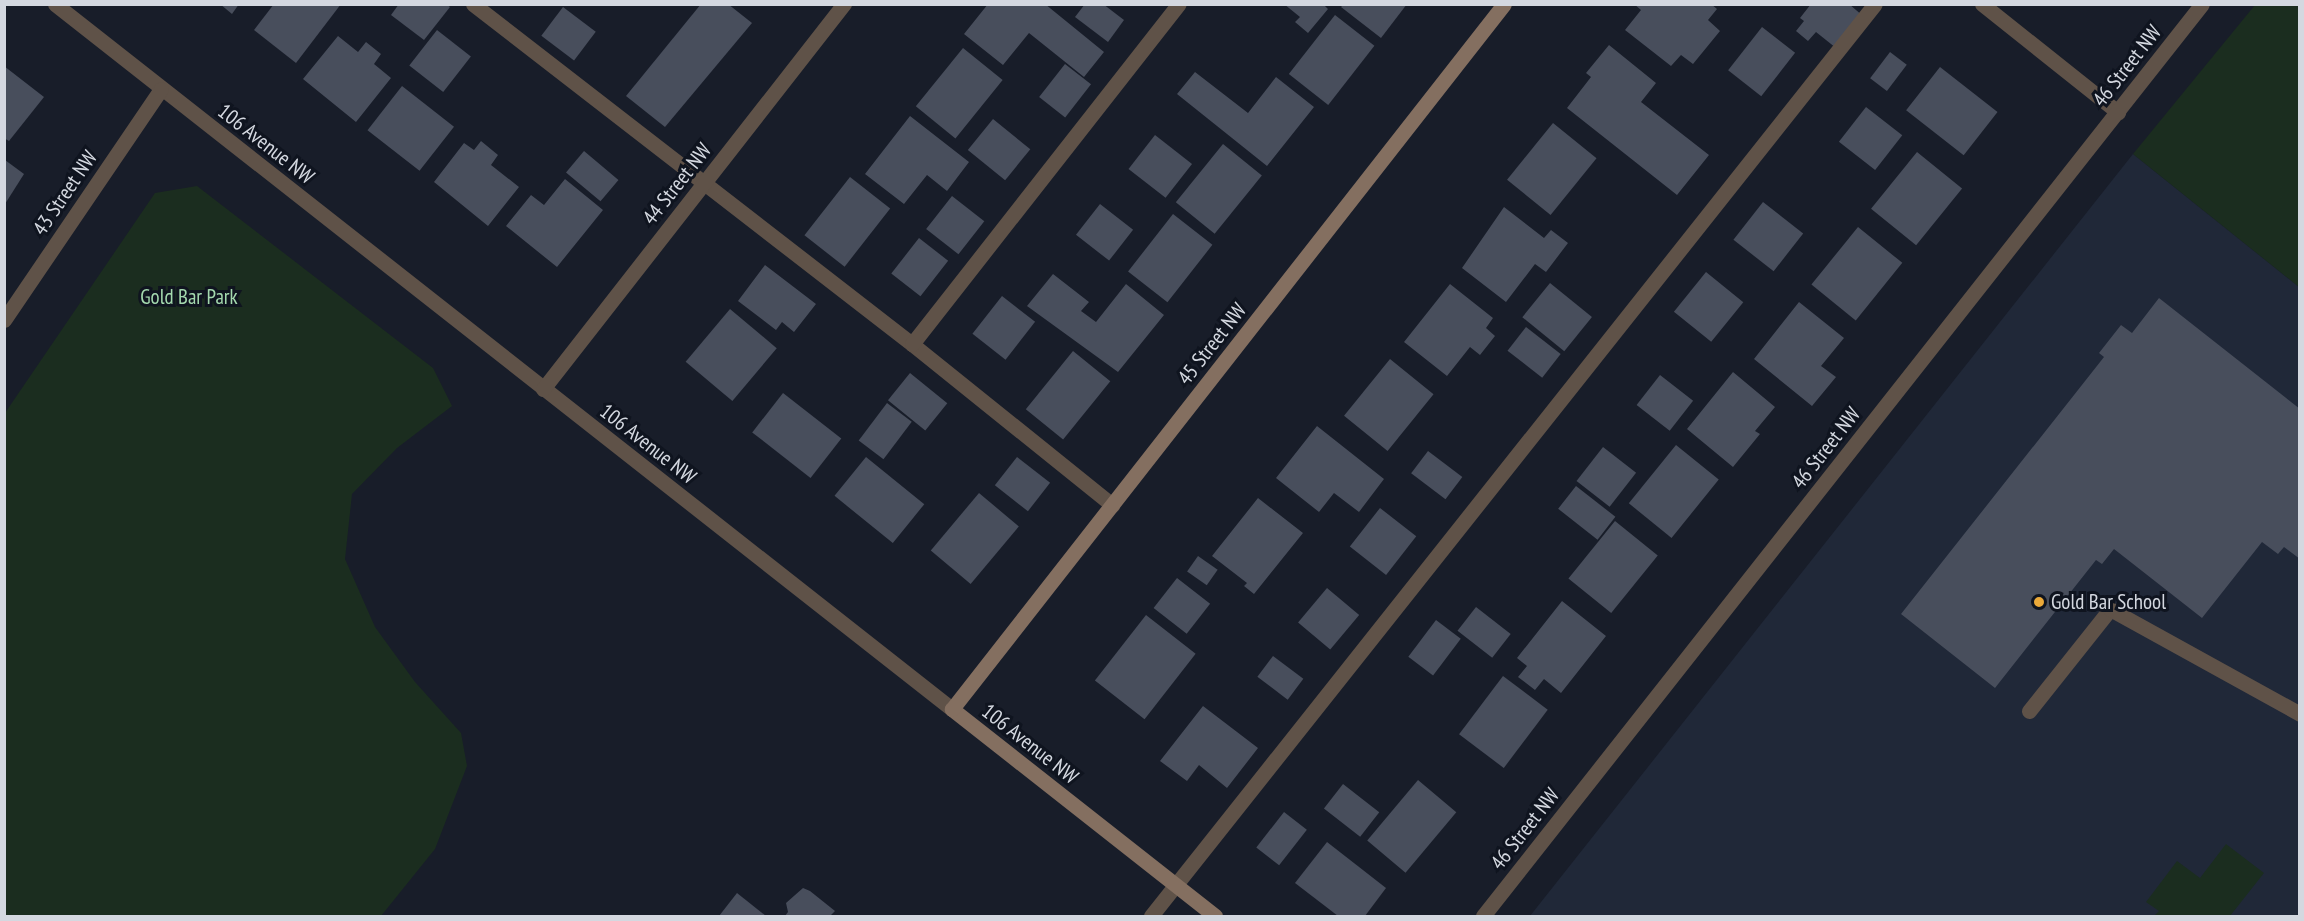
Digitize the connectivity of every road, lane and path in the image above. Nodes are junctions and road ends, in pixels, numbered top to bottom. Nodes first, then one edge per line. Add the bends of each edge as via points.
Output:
1 (55, 4) edge
2 (473, 4) edge
3 (844, 4) edge
4 (1179, 4) edge
5 (1504, 4) edge
6 (1875, 4) edge
7 (1982, 4) edge
8 (2202, 4) edge
9 (161, 89) junction
10 (2118, 112) junction
11 (703, 185) junction
12 (4, 320) edge
13 (912, 344) junction
14 (543, 389) junction
15 (1112, 505) junction
16 (952, 709) junction
17 (2029, 711) dead end
18 (2300, 714) edge
19 (1176, 885) junction
20 (1151, 916) edge
21 (1215, 916) edge
22 (1483, 916) edge

1 - 9 street, 106 Avenue NW
2 - 11 street
3 - 11 street, 44 Street NW
4 - 13 street
5 - 15 street, 45 Street NW
6 - 19 street
7 - 10 street
8 - 10 street, 46 Street NW
9 - 12 street, 43 Street NW
9 - 14 street, 106 Avenue NW
10 - 22 street, 46 Street NW
11 - 13 street
11 - 14 street, 44 Street NW
13 - 15 street
14 - 16 street, 106 Avenue NW
15 - 16 street, 45 Street NW
16 - 19 street, 106 Avenue NW
17 - 18 street via 2110,609
19 - 20 street
19 - 21 street, 106 Avenue NW

